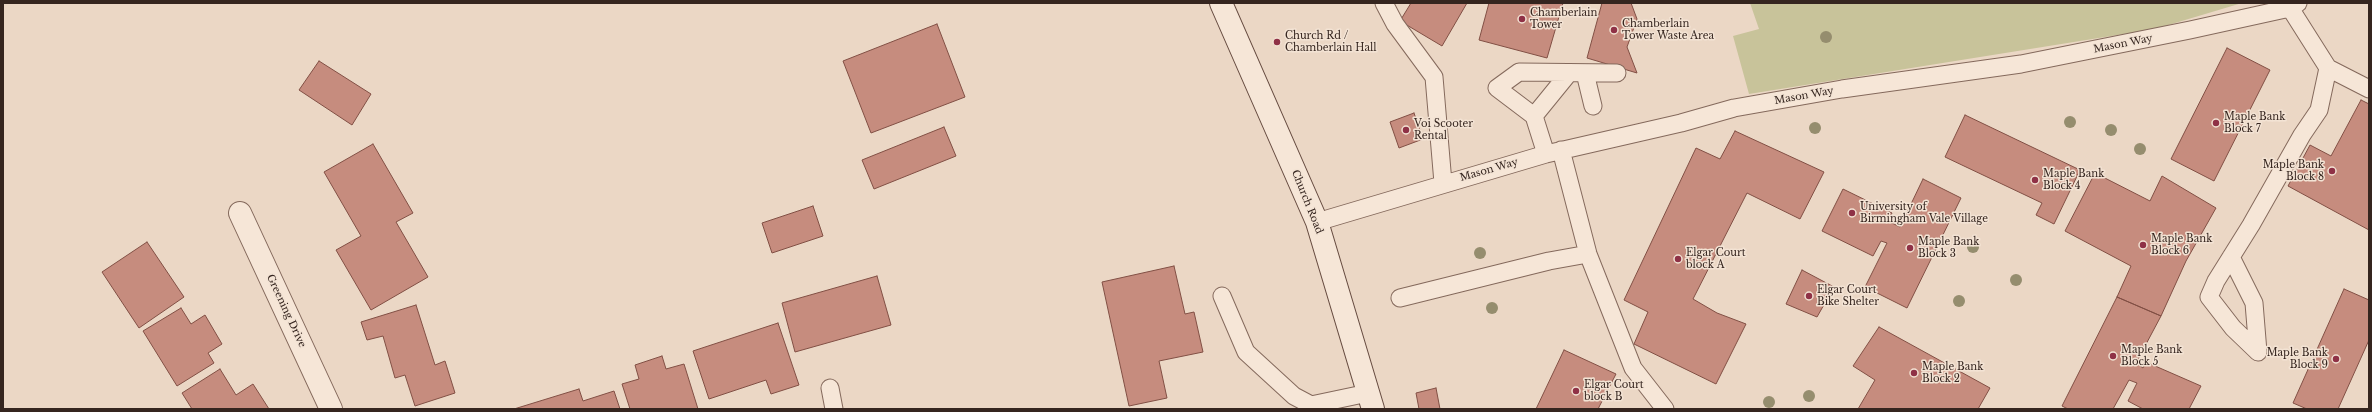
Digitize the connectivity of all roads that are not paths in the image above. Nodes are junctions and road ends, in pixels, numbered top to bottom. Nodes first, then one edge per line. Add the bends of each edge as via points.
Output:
1 (1221, 3) edge
2 (1384, 3) edge
3 (2294, 5) edge
4 (2328, 68) junction
5 (1577, 73) junction
6 (1617, 73) dead end
7 (2369, 89) edge
8 (1593, 106) dead end
9 (1534, 116) junction
10 (1553, 152) junction
11 (1443, 183) junction
12 (240, 213) dead end
13 (1317, 222) junction
14 (1588, 254) junction
15 (2231, 257) junction
16 (1222, 296) dead end
17 (1400, 298) dead end
18 (830, 388) dead end
19 (1371, 401) edge
20 (331, 409) edge
21 (834, 409) edge
22 (1665, 409) edge

1 - 13 main road, Church Road
2 - 11 lane via 1395,24 1434,77
3 - 4 lane
3 - 10 lane, Mason Way via 2022,64 1734,108 1653,130
4 - 7 lane
4 - 15 lane via 2319,110
5 - 6 lane
5 - 8 lane
5 - 9 lane
5 - 9 lane via 1519,72 1497,88
9 - 10 lane
10 - 11 lane, Mason Way
10 - 14 lane
11 - 13 lane, Mason Way
12 - 20 main road, Greening Drive
13 - 19 main road, Church Road
14 - 17 lane via 1549,261
14 - 22 lane via 1633,368
15 - 15 lane via 2254,303 2258,352 2232,328 2209,297
16 - 19 lane via 1246,352 1294,396 1311,405
18 - 21 lane

